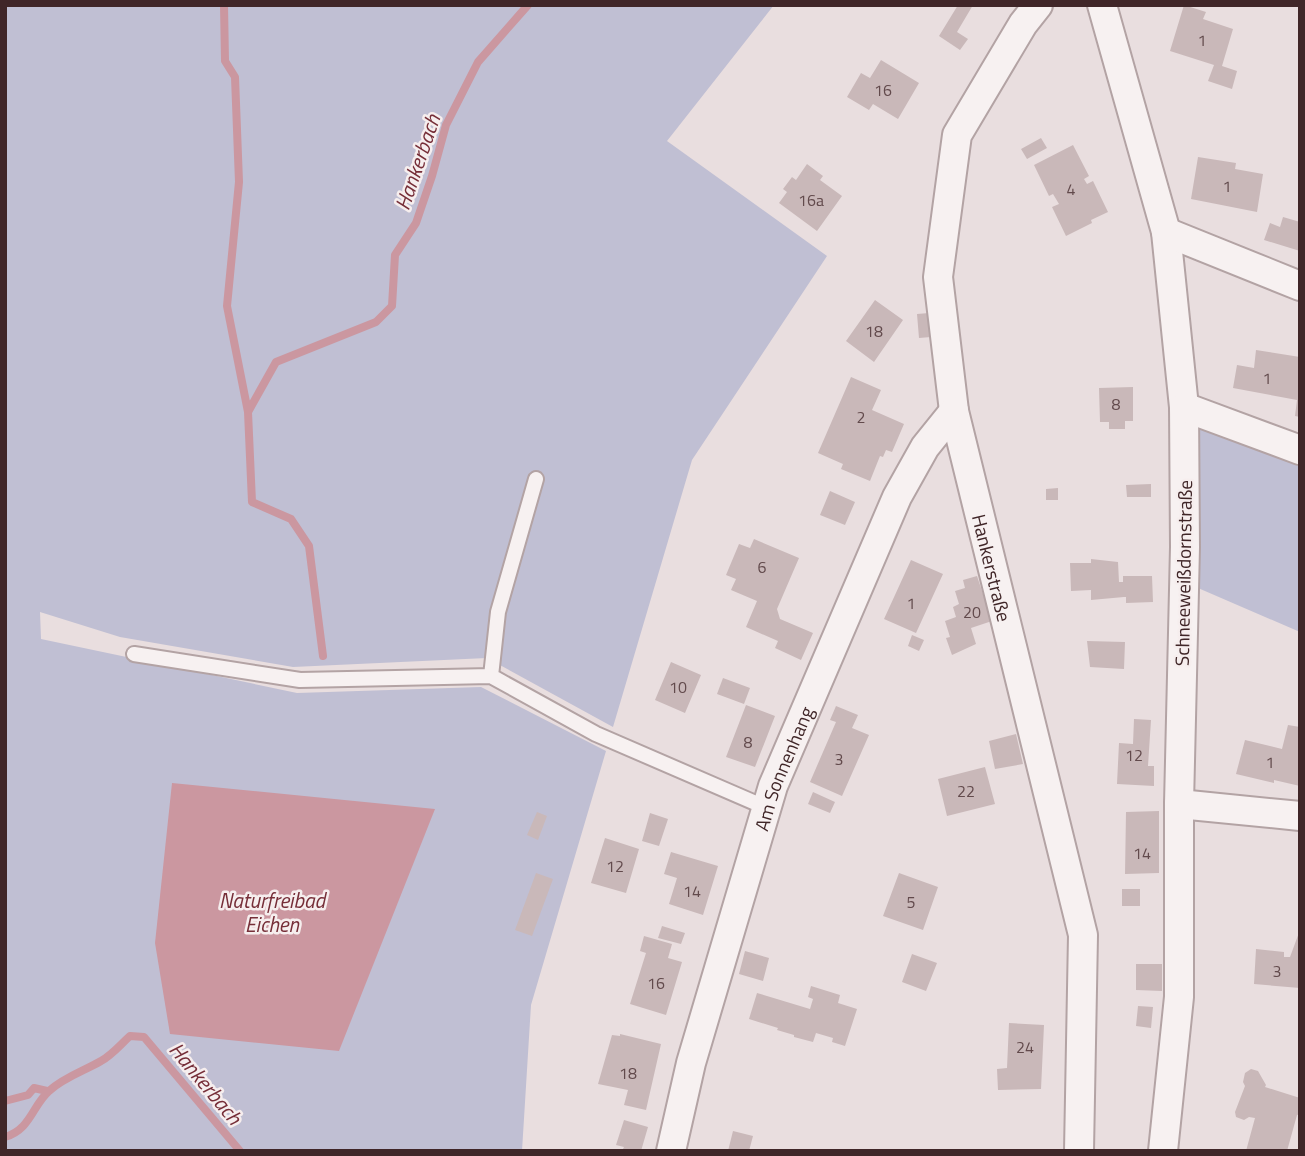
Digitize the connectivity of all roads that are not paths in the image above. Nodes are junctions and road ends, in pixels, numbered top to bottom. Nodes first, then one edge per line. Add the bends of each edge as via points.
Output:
1 (1038, 5) edge
2 (1102, 5) edge
3 (1166, 232) junction
4 (1300, 286) edge
5 (1184, 407) junction
6 (954, 411) junction
7 (1300, 450) edge
8 (536, 480) dead end
9 (134, 654) dead end
10 (491, 676) junction
11 (1179, 804) junction
12 (767, 808) junction
13 (1300, 816) edge
14 (671, 1151) edge
15 (1079, 1151) edge
16 (1163, 1151) edge

1 - 6 street, Hankerstraße via 957,135 938,277
2 - 3 street, Schneeweißdornstraße
3 - 4 street
3 - 5 street, Schneeweißdornstraße
5 - 7 street
5 - 11 street, Schneeweißdornstraße
6 - 12 street, Am Sonnenhang via 925,447 897,497
6 - 15 street, Hankerstraße via 1083,935
8 - 10 lane via 498,612
9 - 10 lane via 300,680
10 - 12 lane via 596,734
11 - 13 street
11 - 16 street, Schneeweißdornstraße via 1179,997
12 - 14 street, Am Sonnenhang via 691,1063

